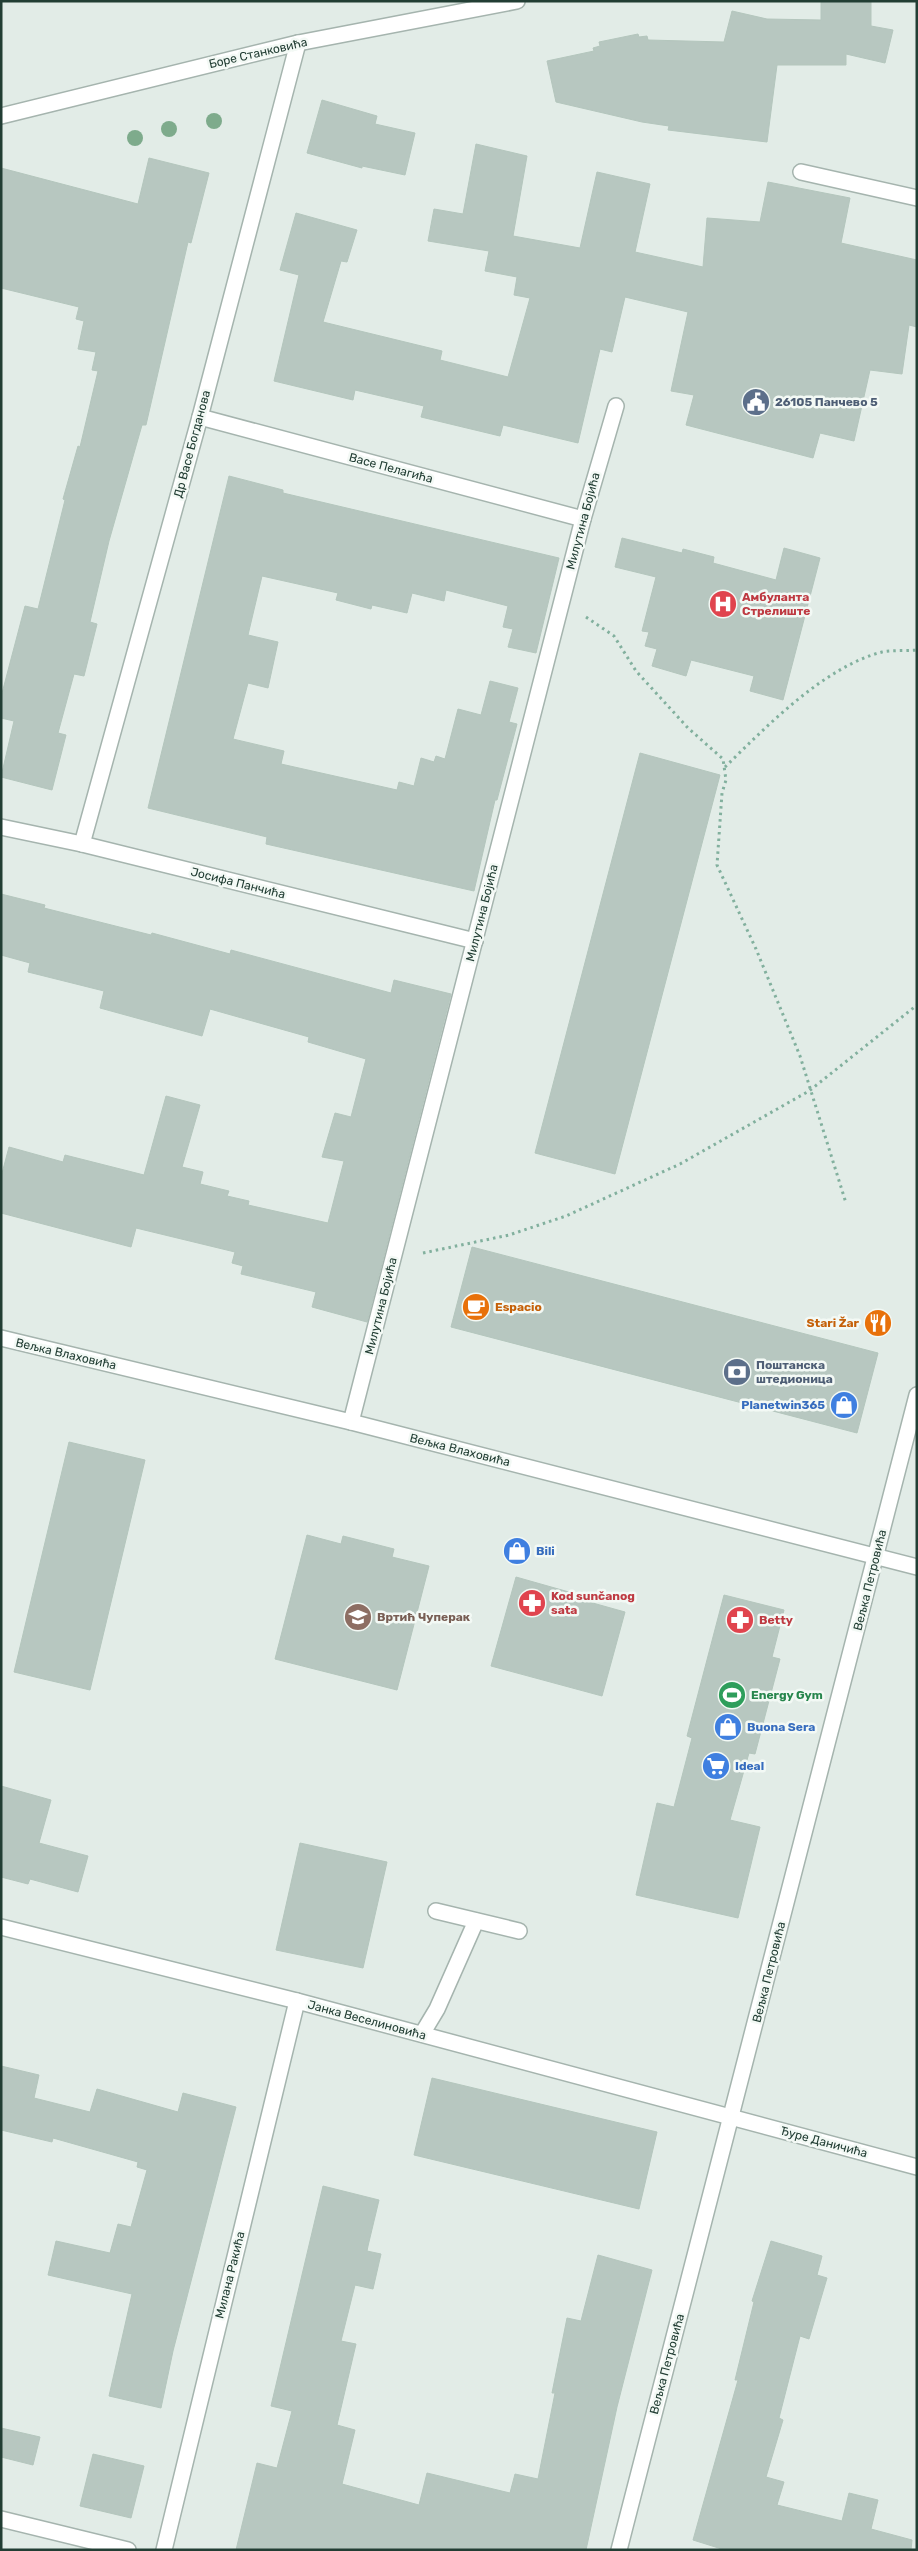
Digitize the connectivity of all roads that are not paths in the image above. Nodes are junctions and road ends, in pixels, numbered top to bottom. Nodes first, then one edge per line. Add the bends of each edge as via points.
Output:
1 (517, 1) edge
2 (298, 43) junction
3 (1, 116) edge
4 (801, 172) dead end
5 (917, 198) edge
6 (616, 406) dead end
7 (200, 417) junction
8 (583, 519) junction
9 (1, 827) edge
10 (82, 844) junction
11 (475, 941) junction
12 (1, 1338) edge
13 (917, 1394) edge
14 (351, 1422) junction
15 (876, 1557) junction
16 (917, 1567) edge
17 (436, 1910) dead end
18 (476, 1921) junction
19 (1, 1927) edge
20 (520, 1931) dead end
21 (297, 2001) junction
22 (422, 2034) junction
23 (731, 2118) junction
24 (917, 2167) edge
25 (1, 2519) edge
26 (128, 2550) edge
27 (164, 2550) edge
28 (619, 2550) edge

1 - 2 street, Боре Станковића
2 - 3 street, Боре Станковића
2 - 7 street, Др Васе Богданова
4 - 5 street
6 - 8 street, Милутина Бојића
7 - 8 street, Васе Пелагића
7 - 10 street, Др Васе Богданова
8 - 11 street, Милутина Бојића
9 - 10 street, Јосифа Панчића
10 - 11 street, Јосифа Панчића
11 - 14 street, Милутина Бојића
12 - 14 street, Вељка Влаховића
13 - 15 street, Вељка Петровића
14 - 15 street, Вељка Влаховића
15 - 16 street, Вељка Влаховића
15 - 23 street, Вељка Петровића
17 - 18 street
18 - 20 street
18 - 22 street via 437,2009
19 - 21 street, Јанка Веселиновића
21 - 22 street, Јанка Веселиновића
21 - 27 street, Милана Ракића
22 - 23 street, Јанка Веселиновића
23 - 24 street, Ђуре Даничића
23 - 28 street, Вељка Петровића
25 - 26 street

